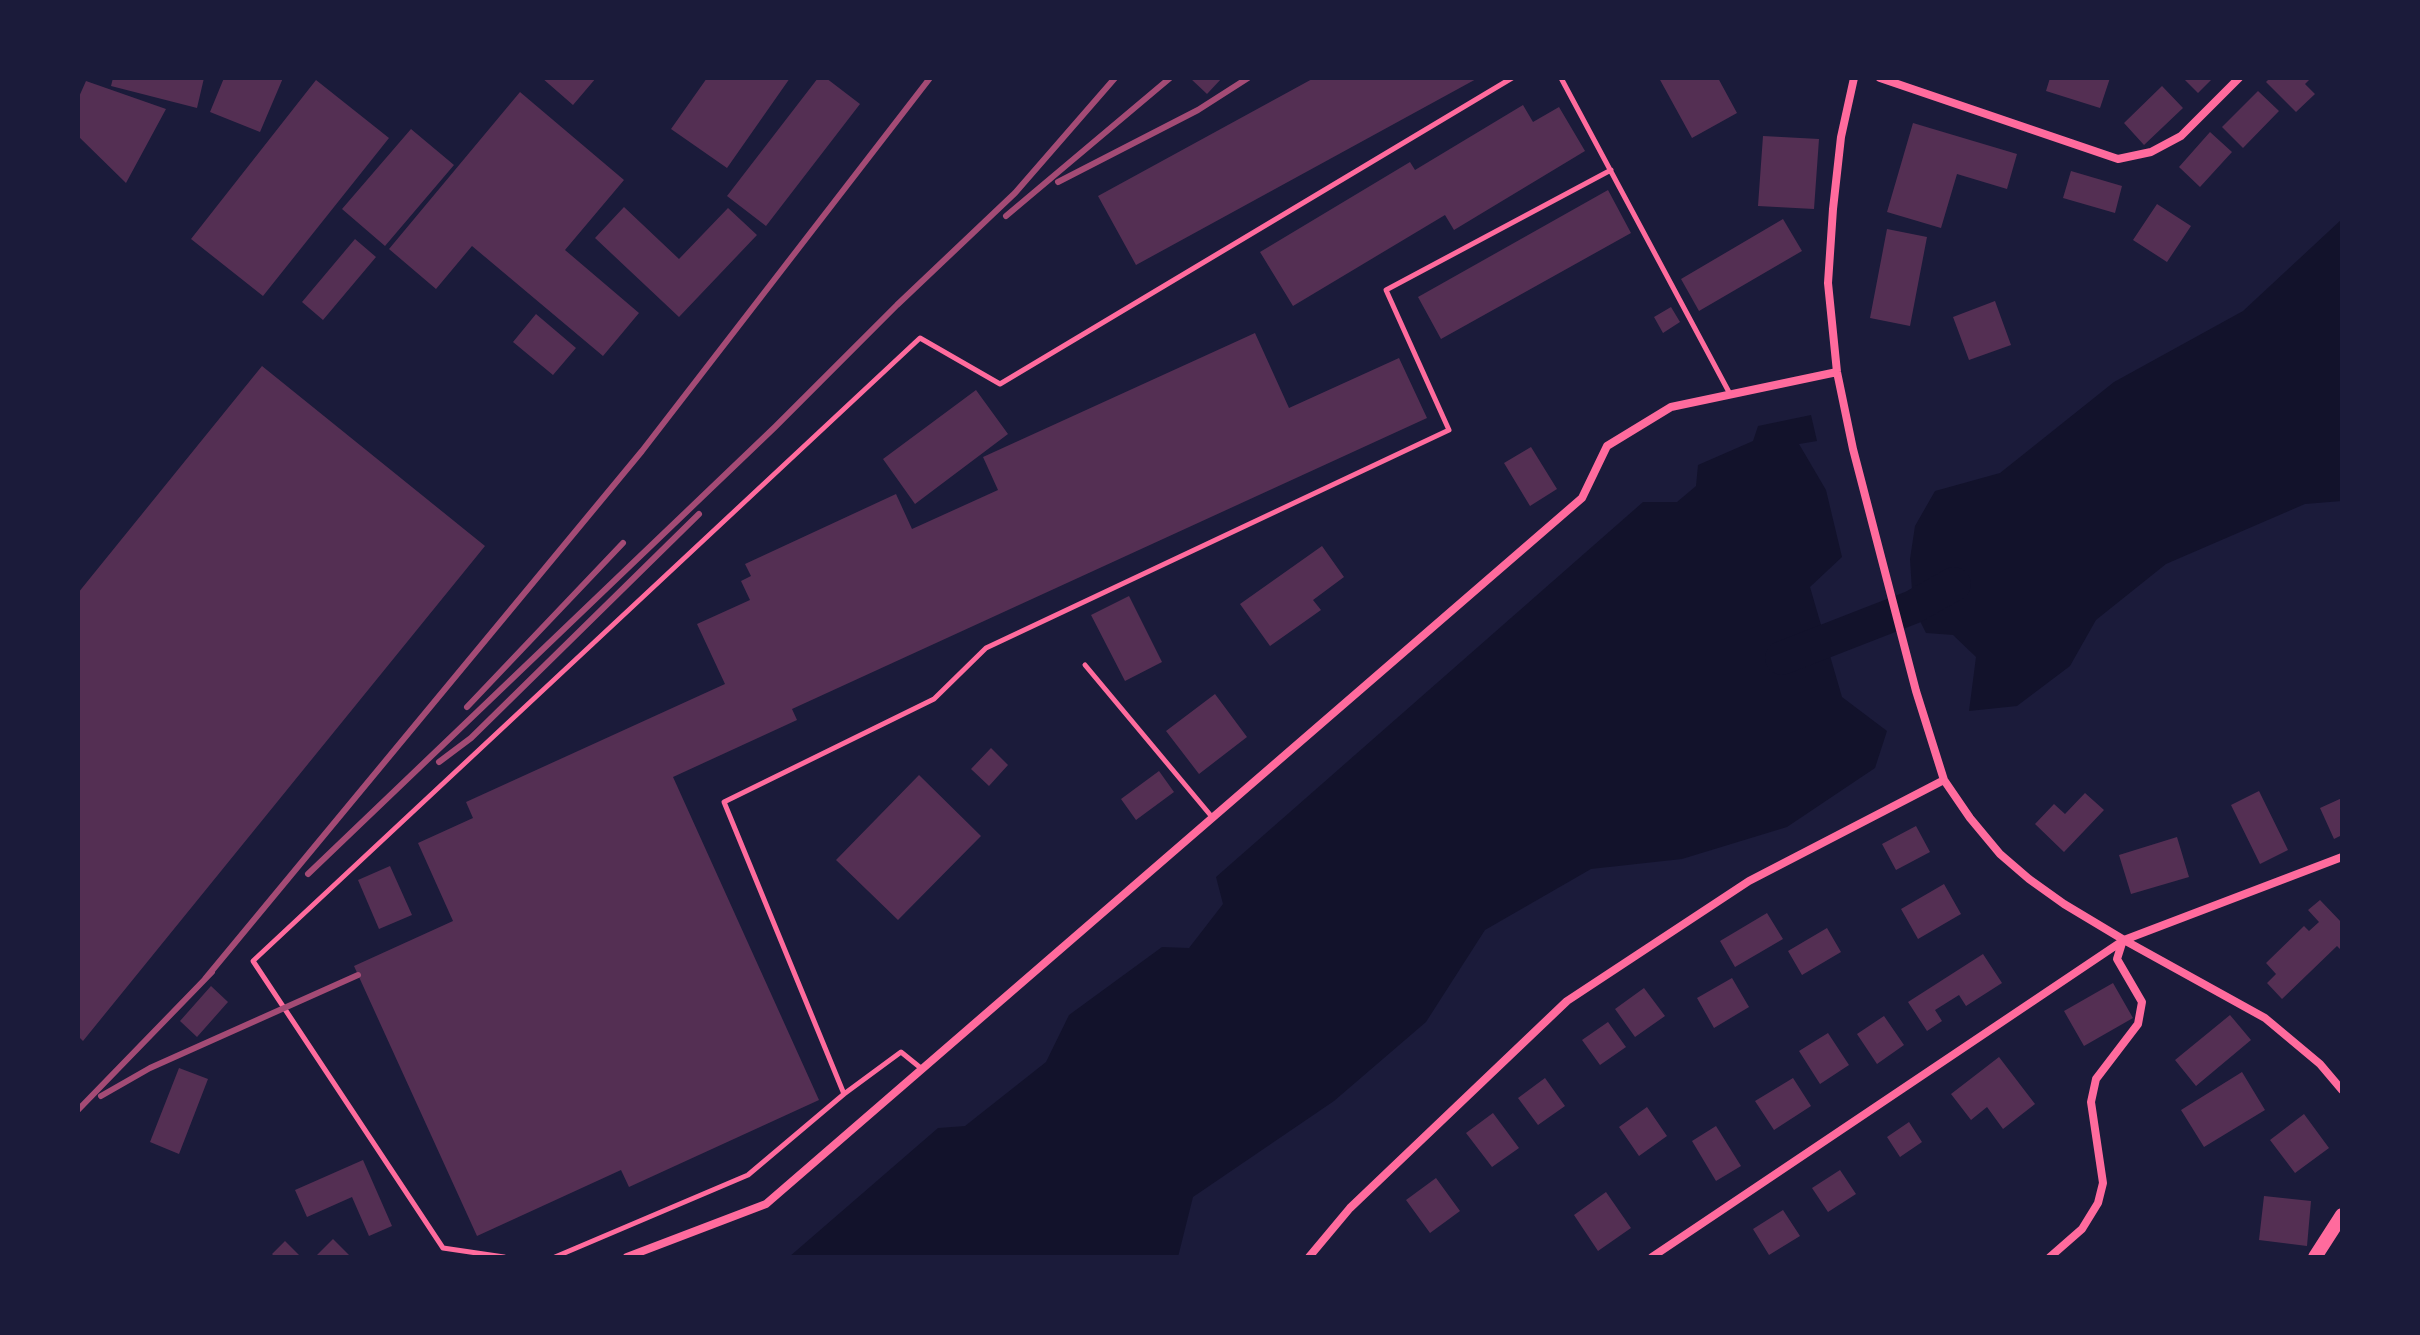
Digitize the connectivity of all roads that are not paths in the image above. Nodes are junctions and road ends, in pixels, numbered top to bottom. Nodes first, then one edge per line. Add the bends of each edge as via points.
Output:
1 (1512, 78) edge
2 (1561, 78) edge
3 (1854, 78) edge
4 (1880, 78) edge
5 (2239, 78) edge
6 (1611, 170) junction
7 (1837, 372) junction
8 (1731, 394) junction
9 (1085, 665) dead end
10 (1944, 780) junction
11 (1212, 818) junction
12 (2342, 857) edge
13 (2124, 940) junction
14 (922, 1069) junction
15 (2342, 1090) edge
16 (844, 1094) junction
17 (2342, 1215) edge
18 (2319, 1253) edge
19 (504, 1257) edge
20 (555, 1257) edge
21 (627, 1257) edge
22 (1309, 1257) edge
23 (1652, 1257) edge
24 (2050, 1257) edge

1 - 19 lane via 1000,384 920,338 253,961 443,1248
2 - 6 lane
3 - 7 street via 1841,137 1828,283
4 - 5 street via 2118,159 2151,152 2181,136
6 - 8 lane
6 - 16 lane via 1386,290 1449,430 986,648 934,699 724,802
7 - 8 street
7 - 10 street via 1896,615
8 - 11 street via 1671,407 1607,446 1582,498
9 - 11 lane
10 - 13 street via 2010,862 2064,904
10 - 22 street via 1749,881 1567,1001 1350,1208
11 - 14 street
12 - 13 street
13 - 15 street via 2265,1018
13 - 23 street
13 - 24 street via 2117,959 2142,1002 2138,1024 2096,1079 2091,1102 2103,1183 2082,1229
14 - 16 lane via 901,1052
14 - 21 street via 766,1204
16 - 20 lane via 748,1175
17 - 18 main road

